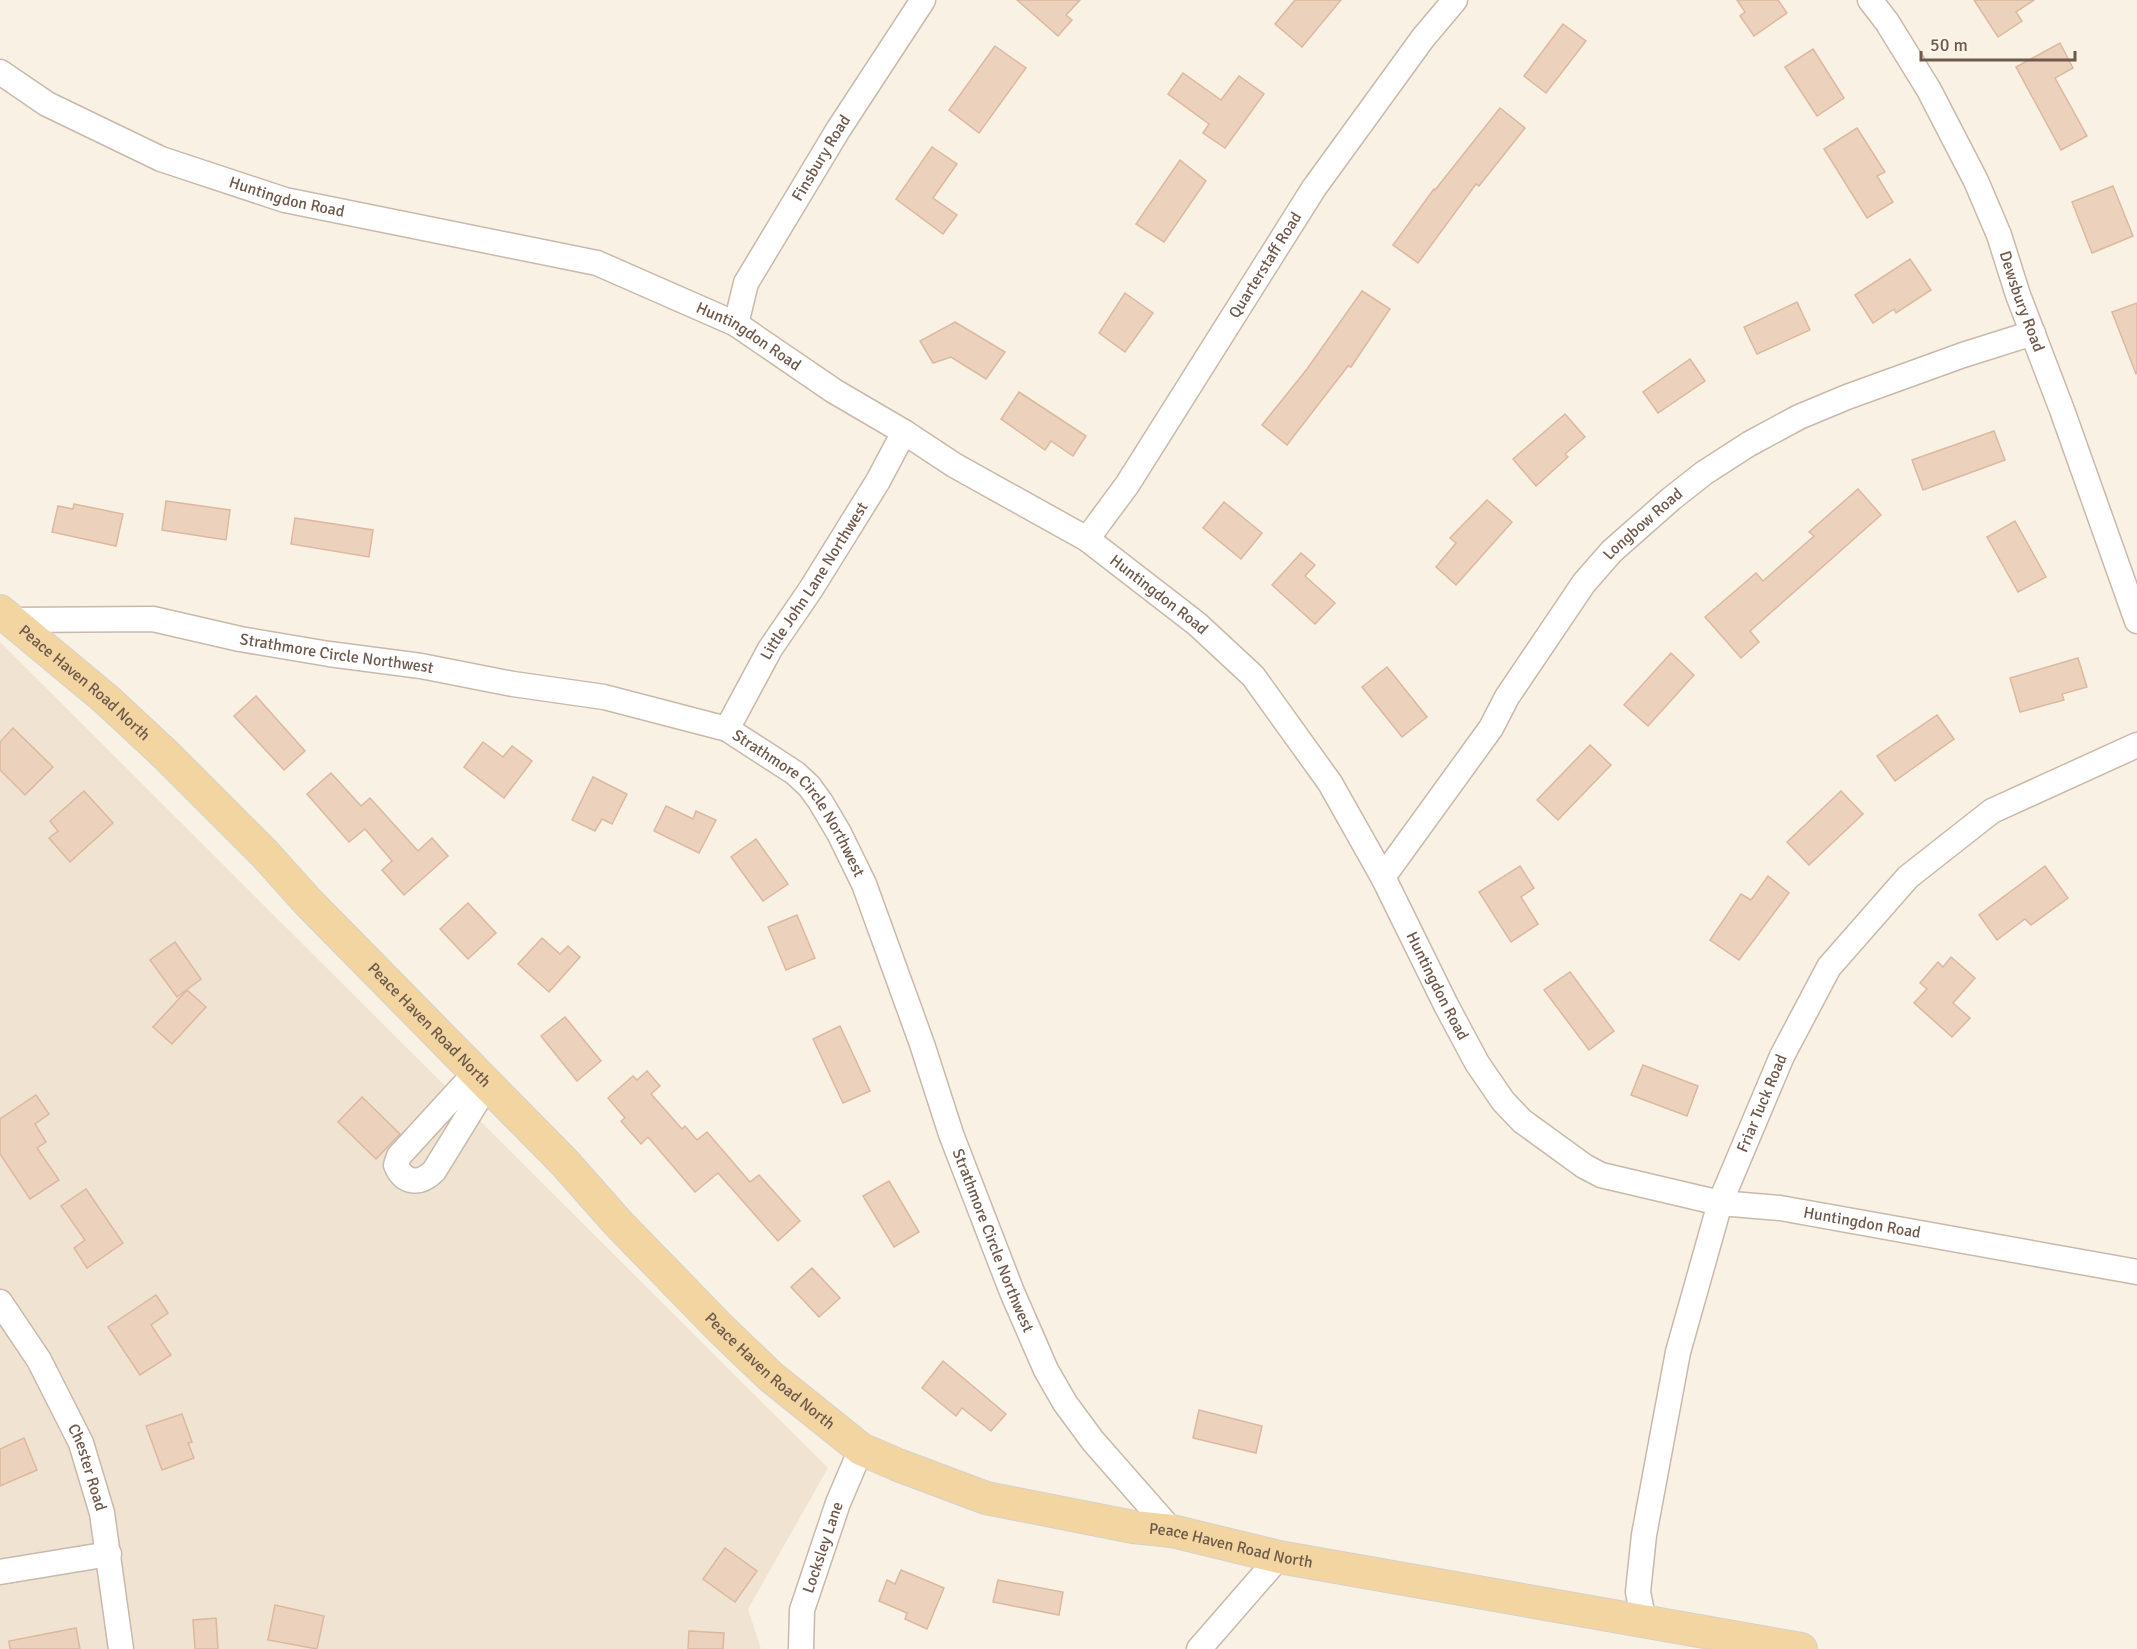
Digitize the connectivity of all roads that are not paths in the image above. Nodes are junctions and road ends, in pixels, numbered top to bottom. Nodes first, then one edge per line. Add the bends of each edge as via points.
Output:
1 (923, 0) edge
2 (1455, 0) edge
3 (1870, 0) edge
4 (0, 72) edge
5 (736, 324) junction
6 (2033, 333) junction
7 (904, 432) junction
8 (1087, 539) junction
9 (6, 616) edge
10 (2137, 621) edge
11 (727, 729) junction
12 (2137, 745) edge
13 (1383, 877) junction
14 (1720, 1203) junction
15 (2137, 1272) edge
16 (0, 1302) edge
17 (861, 1449) junction
18 (1173, 1531) junction
19 (109, 1554) junction
20 (1279, 1557) junction
21 (0, 1572) edge
22 (1644, 1622) junction
23 (121, 1649) edge
24 (801, 1649) edge
25 (1199, 1649) edge
26 (1801, 1649) edge

1 - 5 street, Finsbury Road via 838,130 746,283
2 - 8 street, Quarterstaff Road via 1314,188 1127,485
3 - 6 street, Dewsbury Road via 1929,90 1976,181
4 - 5 street, Huntingdon Road via 47,104 161,159 285,200 597,263
5 - 7 street, Huntingdon Road via 834,391
6 - 10 street, Dewsbury Road
6 - 13 street, Longbow Road via 1799,417 1713,467 1671,499 1612,551 1584,583 1507,697 1491,728
7 - 8 street, Huntingdon Road via 954,465
7 - 11 street, Little John Lane Northwest via 878,481 770,649
8 - 13 street, Huntingdon Road via 1197,624 1253,676 1330,783
9 - 11 street, Strathmore Circle Northwest via 153,619 251,641 604,697
9 - 17 main road, Peace Haven Road North via 166,755 564,1162 720,1328 770,1376
11 - 18 street, Strathmore Circle Northwest via 802,779 839,833 864,884 951,1134 1046,1370 1093,1441
12 - 14 street, Friar Tuck Road via 1992,811 1908,877 1829,966 1782,1056
13 - 14 street, Huntingdon Road via 1477,1063 1522,1121 1601,1175
14 - 15 street, Huntingdon Road via 1780,1208
14 - 22 street, Friar Tuck Road via 1678,1352 1660,1443 1638,1592
16 - 19 street, Chester Road via 39,1360 81,1443 102,1513
17 - 18 main road, Peace Haven Road North via 986,1498 1133,1527
17 - 24 street, Locksley Lane via 837,1503 802,1610
18 - 20 main road, Peace Haven Road North
19 - 21 street
19 - 23 street, Chester Road
20 - 22 main road, Peace Haven Road North
20 - 25 street
22 - 26 main road, Peace Haven Road North

